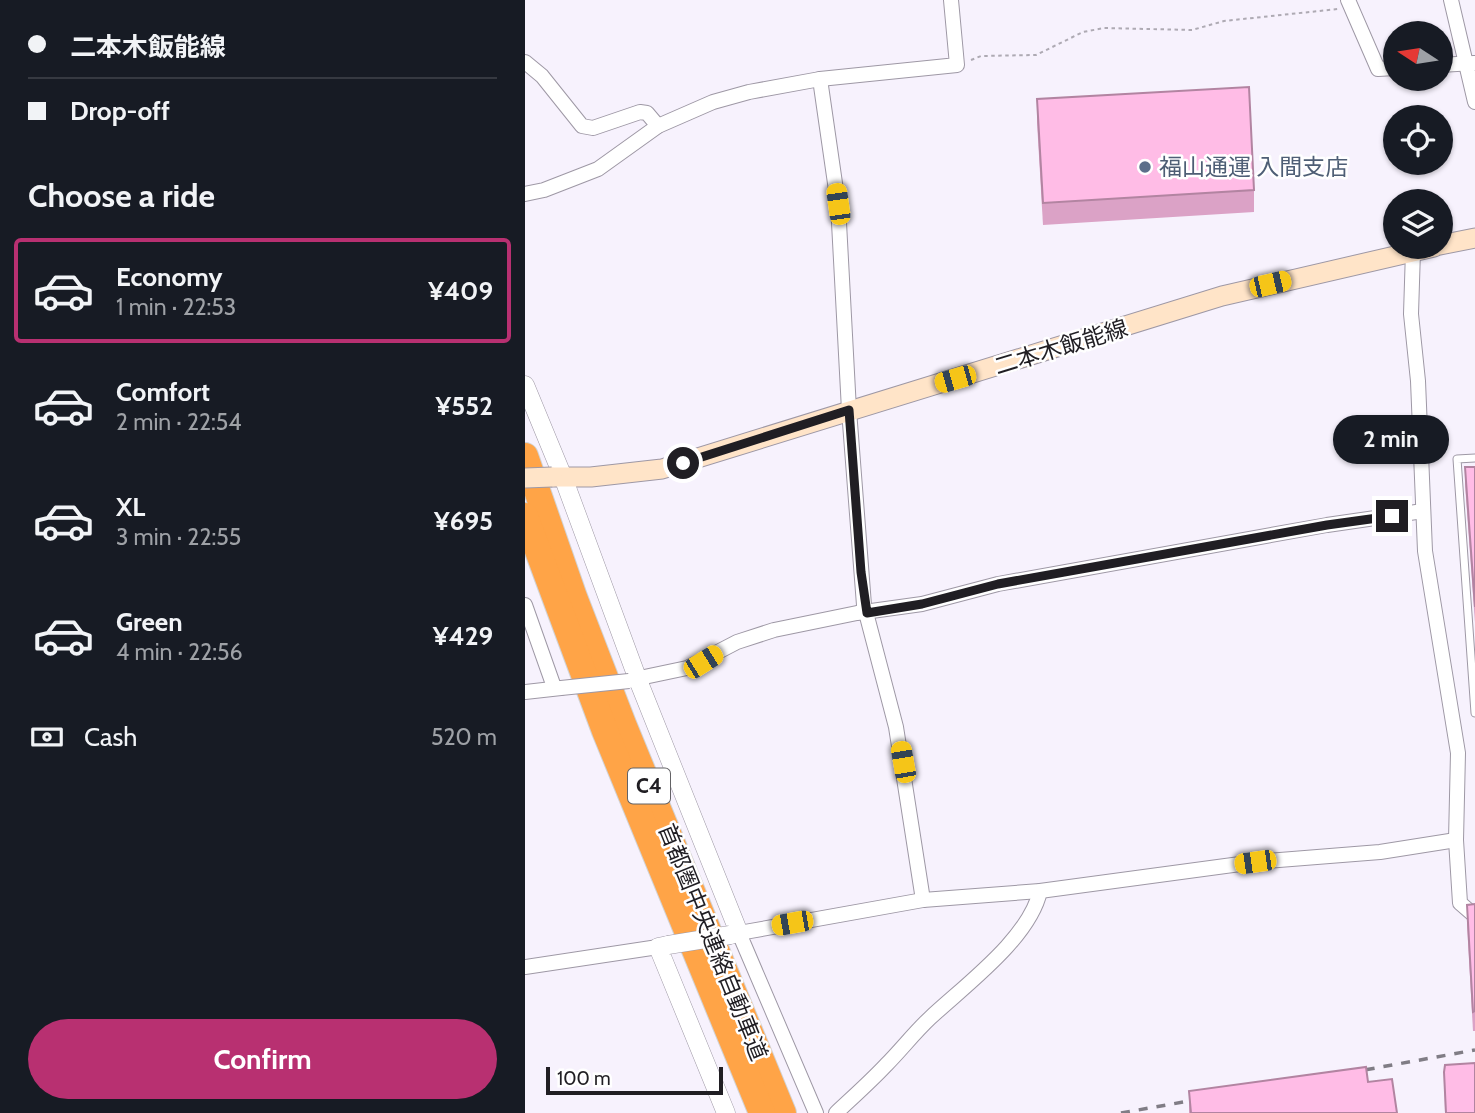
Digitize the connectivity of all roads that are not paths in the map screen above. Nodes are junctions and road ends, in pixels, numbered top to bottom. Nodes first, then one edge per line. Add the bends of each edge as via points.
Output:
1 (951, 0) edge
2 (1451, 0) edge
3 (1349, 4) edge
4 (525, 62) edge
5 (1471, 63) edge
6 (1453, 64) edge
7 (1383, 69) edge
8 (820, 79) junction
9 (1475, 102) edge
10 (658, 126) junction
11 (525, 194) edge
12 (1475, 238) edge
13 (1453, 242) edge
14 (1383, 258) edge
15 (1413, 259) edge
16 (525, 385) edge
17 (849, 410) junction
18 (525, 456) edge
19 (1475, 458) edge
20 (558, 477) junction
21 (525, 478) edge
22 (1423, 511) junction
23 (525, 516) edge
24 (525, 605) edge
25 (867, 613) junction
26 (633, 680) junction
27 (557, 688) junction
28 (525, 692) edge
29 (1475, 713) edge
30 (1456, 840) junction
31 (1040, 891) junction
32 (923, 900) junction
33 (1475, 916) edge
34 (735, 934) junction
35 (663, 946) junction
36 (525, 967) edge
37 (726, 1113) edge
38 (762, 1113) edge
39 (783, 1113) edge
40 (816, 1113) edge
41 (836, 1113) edge

1 - 8 street via 957,65
2 - 5 street
3 - 7 street via 1378,69
4 - 10 street via 543,76 582,126 593,128 640,112 647,113
5 - 6 street
5 - 9 street
8 - 10 street via 713,102
8 - 17 street via 838,204
10 - 11 street via 598,169
12 - 13 main road
14 - 17 main road, 二本木飯能線 via 1222,296
15 - 22 street via 1411,314
16 - 20 street
17 - 20 main road, 二本木飯能線 via 662,469
17 - 25 street
18 - 39 highway, 首都圏中央連絡自動車道 / C4 via 623,724
19 - 29 lane via 1457,459
20 - 21 main road, 二本木飯能線, bridge
20 - 26 street
22 - 25 street via 1024,579
22 - 30 street via 1425,551 1458,753
23 - 38 highway, 首都圏中央連絡自動車道 / C4 via 605,731
24 - 27 street
25 - 26 street via 755,635 687,668
25 - 32 street via 896,727
26 - 27 street, bridge
26 - 34 street
27 - 28 street
30 - 31 street
30 - 33 street via 1460,903
31 - 32 street
31 - 41 street via 1029,919 989,965
32 - 34 street
34 - 35 street, bridge
34 - 40 street
35 - 36 street
35 - 37 street

